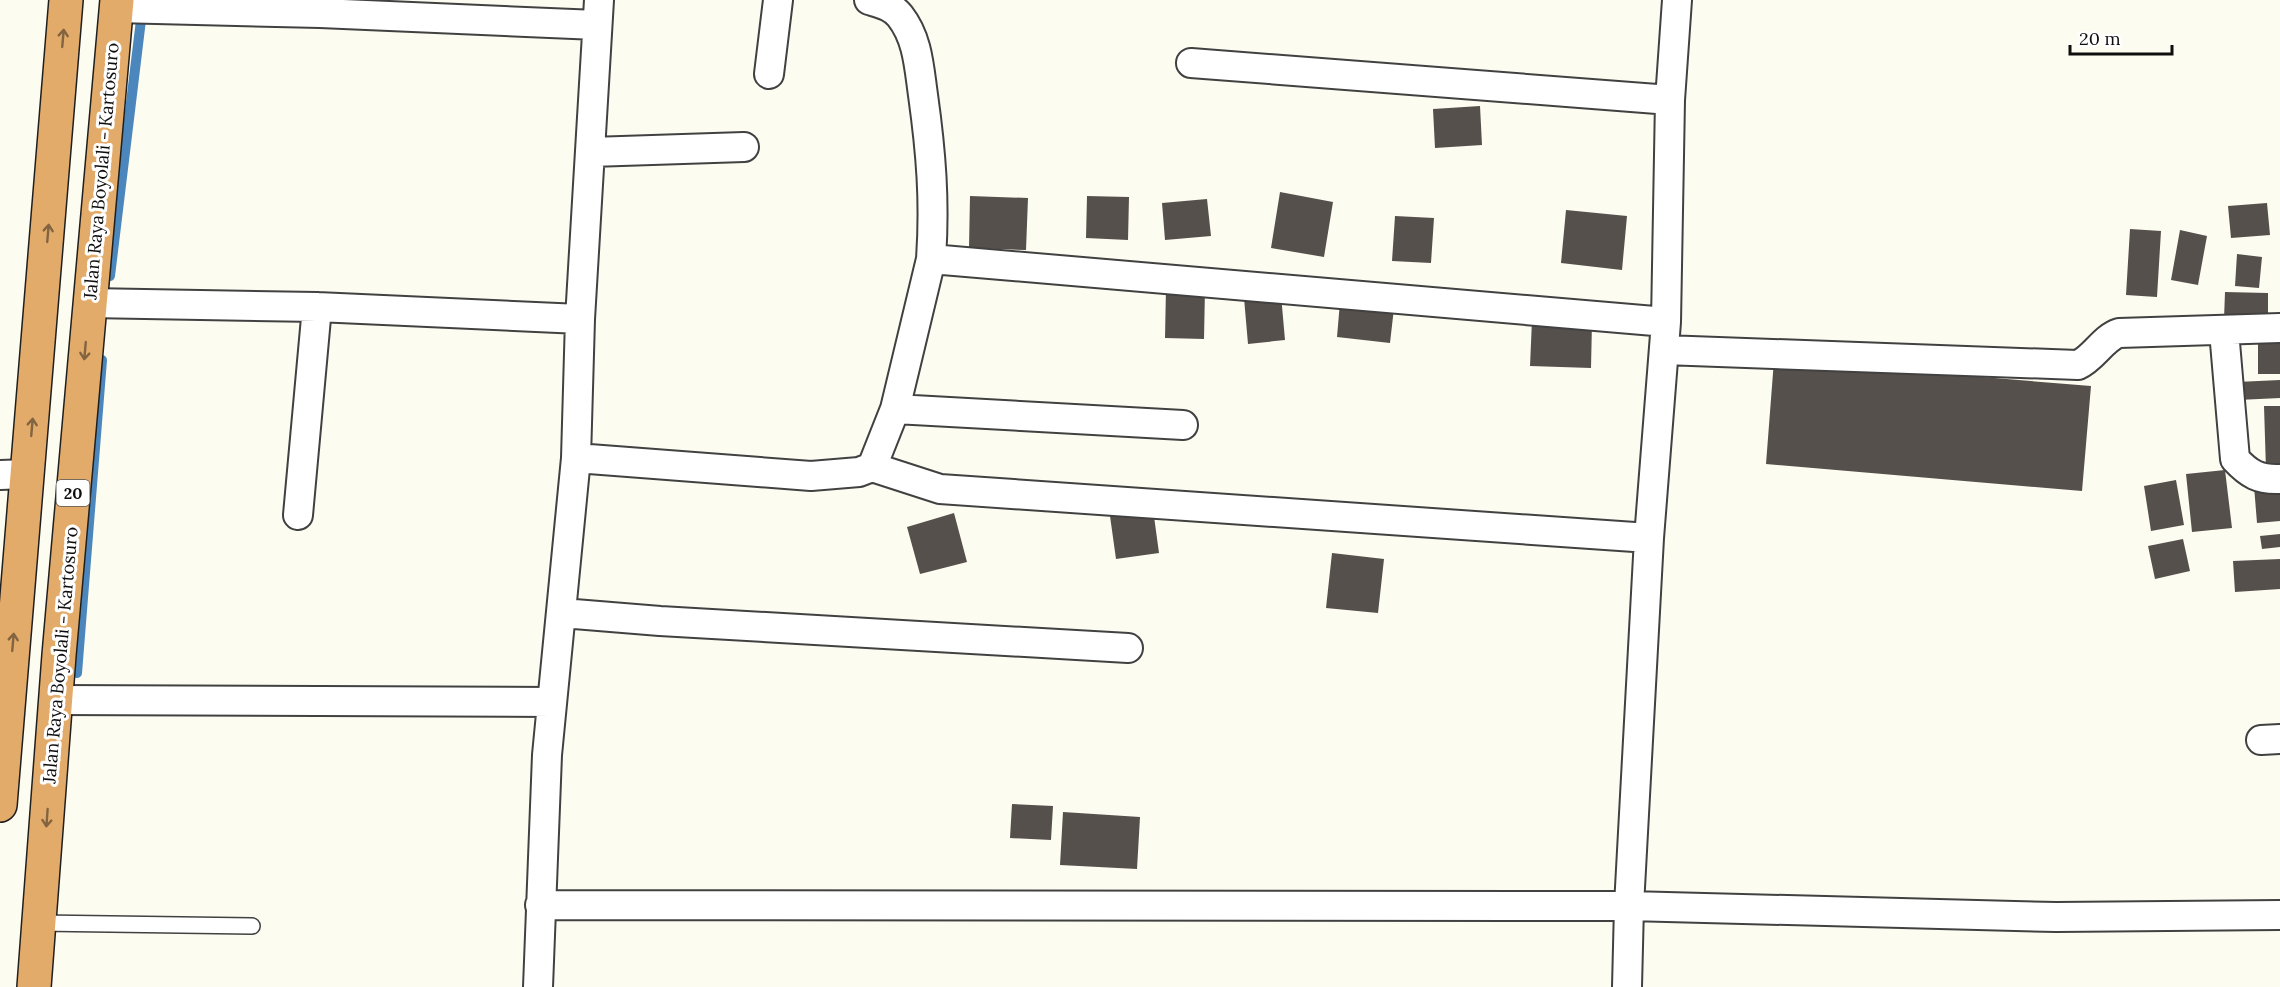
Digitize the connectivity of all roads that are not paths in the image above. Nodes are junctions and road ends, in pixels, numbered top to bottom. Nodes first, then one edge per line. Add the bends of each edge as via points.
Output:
1 (66, 0) edge
2 (778, 0) edge
3 (869, 0) edge
4 (1677, 0) edge
5 (116, 4) edge
6 (598, 12) edge
7 (1191, 63) dead end
8 (769, 74) dead end
9 (1670, 100) junction
10 (744, 147) dead end
11 (591, 152) junction
12 (931, 259) junction
13 (89, 303) junction
14 (317, 307) junction
15 (580, 319) junction
16 (2280, 328) edge
17 (2224, 331) junction
18 (1665, 336) junction
19 (895, 409) junction
20 (1183, 425) dead end
21 (576, 458) junction
22 (872, 467) junction
23 (14, 475) edge
24 (2280, 479) edge
25 (298, 515) dead end
26 (1649, 538) junction
27 (562, 613) junction
28 (1128, 648) dead end
29 (55, 700) junction
30 (552, 702) junction
31 (0, 805) edge
32 (540, 905) junction
33 (1629, 906) junction
34 (2280, 915) edge
35 (39, 923) junction
36 (252, 926) dead end
37 (34, 987) edge
38 (538, 987) edge
39 (1627, 987) edge

23 -> 1 highway
2 - 8 street
3 - 12 street via 890,6 899,15 916,49 932,154
4 - 9 street
5 - 6 street via 320,13
5 - 13 highway, Jalan Raya Boyolali - Kartosuro / 20
6 - 11 street
7 - 9 street
9 - 18 street
10 - 11 street
11 - 15 street
12 - 18 street
12 - 19 street
13 - 14 street
13 -> 29 highway, Jalan Raya Boyolali - Kartosuro / 20
14 - 15 street
14 - 25 street
15 - 21 street
16 - 17 street
17 - 18 street via 2114,334 2090,359 2069,366
17 - 24 street via 2235,459 2254,476
18 - 26 street
19 - 20 street
19 - 22 street
21 - 22 street via 811,476 859,472
21 - 27 street
22 - 26 street via 940,489
31 -> 23 highway
26 - 33 street
27 - 28 street
27 - 30 street
29 - 30 street
29 -> 35 highway, Jalan Raya Boyolali - Kartosuro / 20
30 - 32 street
32 - 33 street
32 - 38 street
33 - 34 street via 2056,917
33 - 39 street
35 - 36 lane
35 - 37 highway, Jalan Raya Boyolali - Kartosuro / 20

